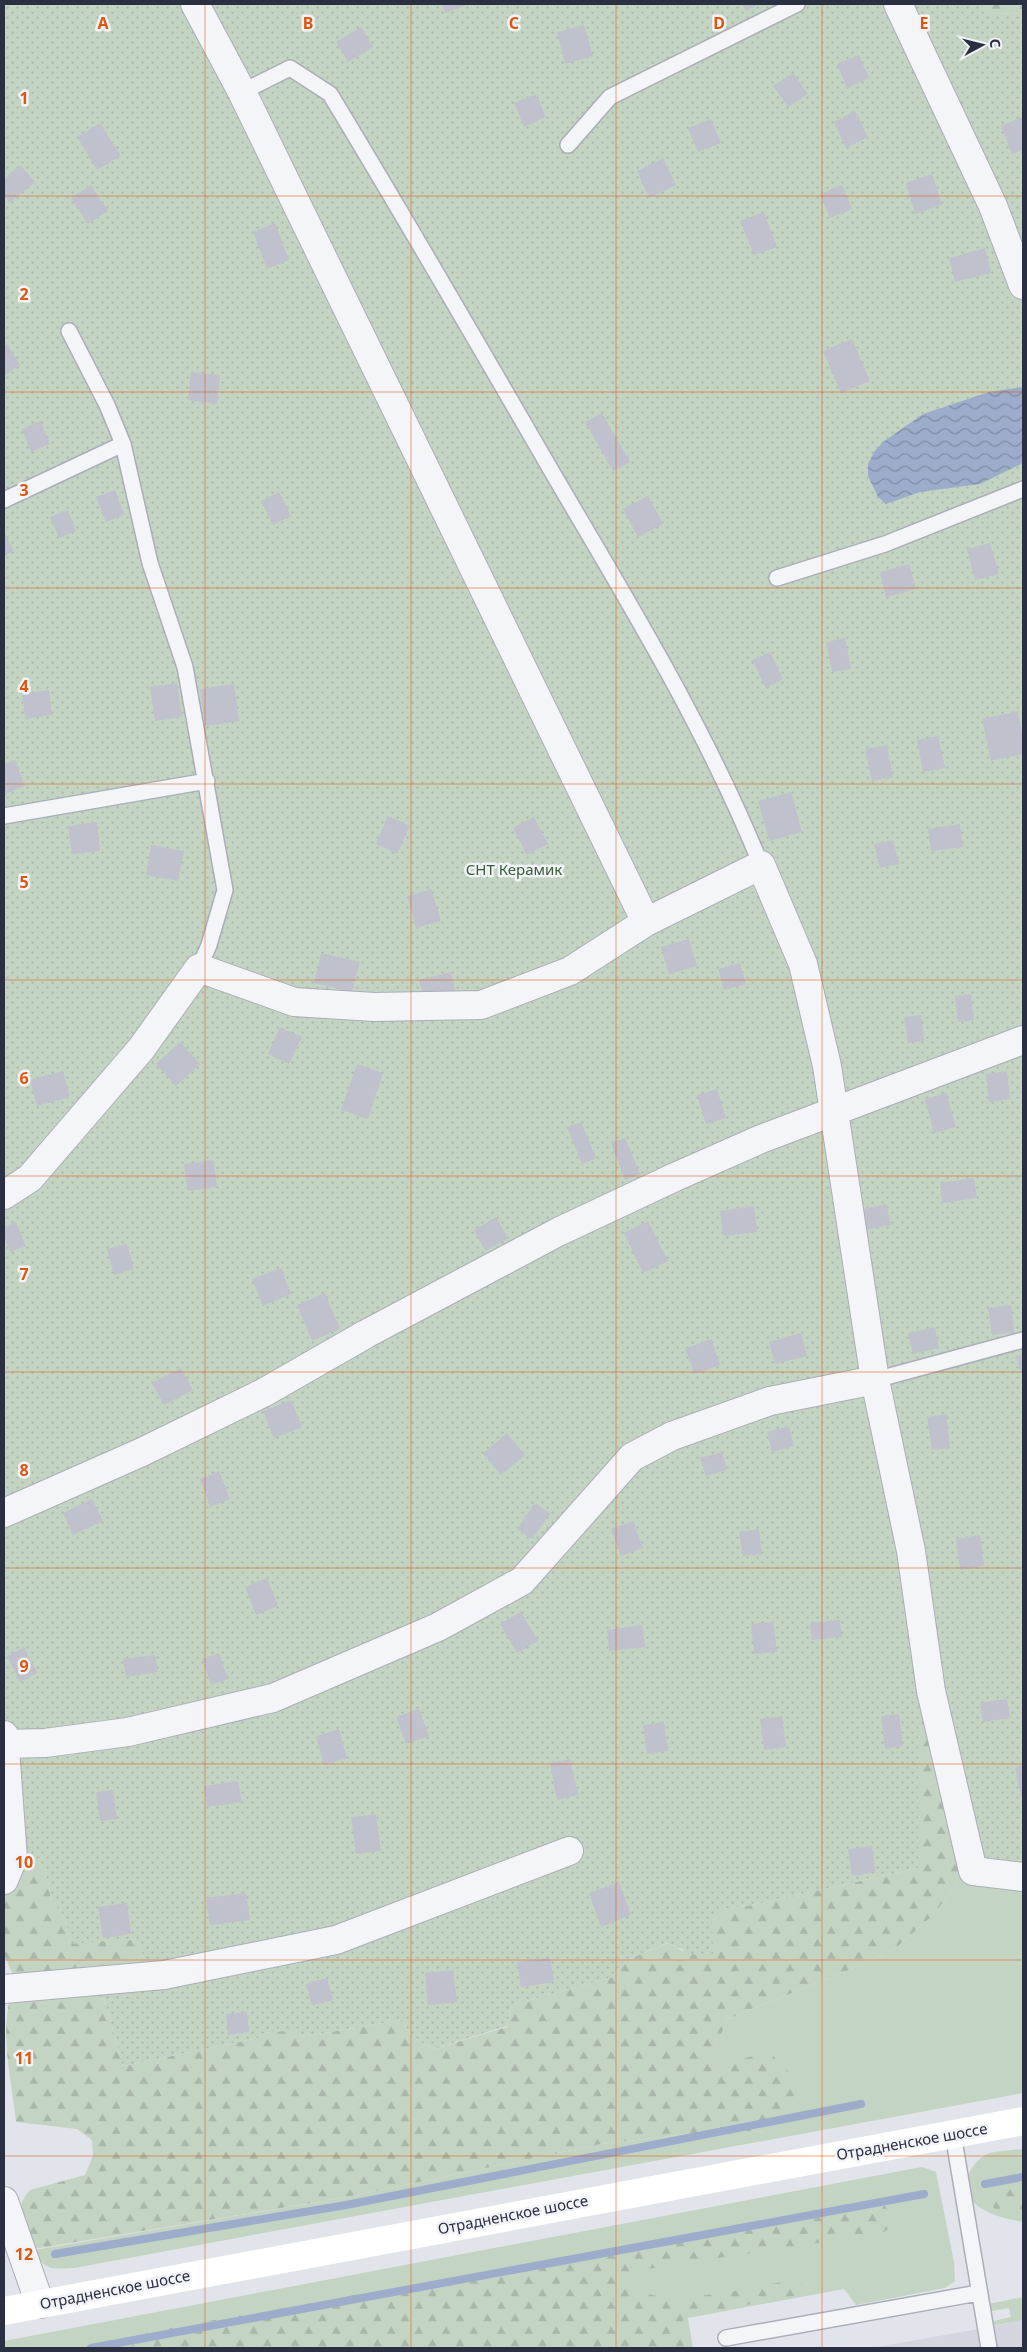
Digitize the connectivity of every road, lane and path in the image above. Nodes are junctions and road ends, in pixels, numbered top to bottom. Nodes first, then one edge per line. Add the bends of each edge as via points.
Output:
1 (195, 4) edge
2 (797, 4) edge
3 (898, 4) edge
4 (242, 92) junction
5 (568, 145) dead end
6 (1023, 285) edge
7 (69, 331) dead end
8 (123, 444) junction
9 (1023, 489) edge
10 (4, 500) edge
11 (776, 578) dead end
12 (207, 781) junction
13 (4, 816) edge
14 (761, 865) junction
15 (646, 922) junction
16 (199, 968) junction
17 (1023, 1040) edge
18 (834, 1110) junction
19 (4, 1196) edge
20 (1023, 1340) edge
21 (875, 1380) junction
22 (4, 1514) edge
23 (4, 1740) edge
24 (569, 1850) dead end
25 (1023, 1877) edge
26 (4, 1880) edge
27 (4, 1989) edge
28 (1023, 2121) edge
29 (953, 2134) junction
30 (4, 2201) edge
31 (978, 2293) junction
32 (40, 2304) junction
33 (4, 2311) edge
34 (726, 2338) dead end
35 (989, 2348) edge

1 - 4 street
2 - 5 lane via 610,97
3 - 6 street via 993,206
4 - 14 lane via 290,68 330,94 651,642 689,710
4 - 15 street
7 - 8 lane
8 - 10 lane
8 - 12 lane via 150,563 185,667
9 - 11 lane via 885,544
12 - 13 lane
12 - 16 lane via 225,890
14 - 15 street
14 - 18 street via 803,964
15 - 16 street via 570,971 481,1005 374,1007 294,1002
16 - 19 street via 141,1049 30,1178
17 - 18 street
18 - 21 street
18 - 22 street via 744,1146 558,1232 263,1393
20 - 21 lane
21 - 23 street via 770,1401 672,1436 632,1457 522,1581 438,1628 273,1698 128,1732 45,1742
21 - 25 street via 911,1551 931,1691 973,1871
23 - 26 street via 13,1858
24 - 27 street via 336,1940 164,1975
28 - 29 main road, Отрадненское шоссе
29 - 31 lane
29 - 32 main road, Отрадненское шоссе
30 - 32 street
31 - 34 lane
31 - 35 lane
32 - 33 main road, Отрадненское шоссе

